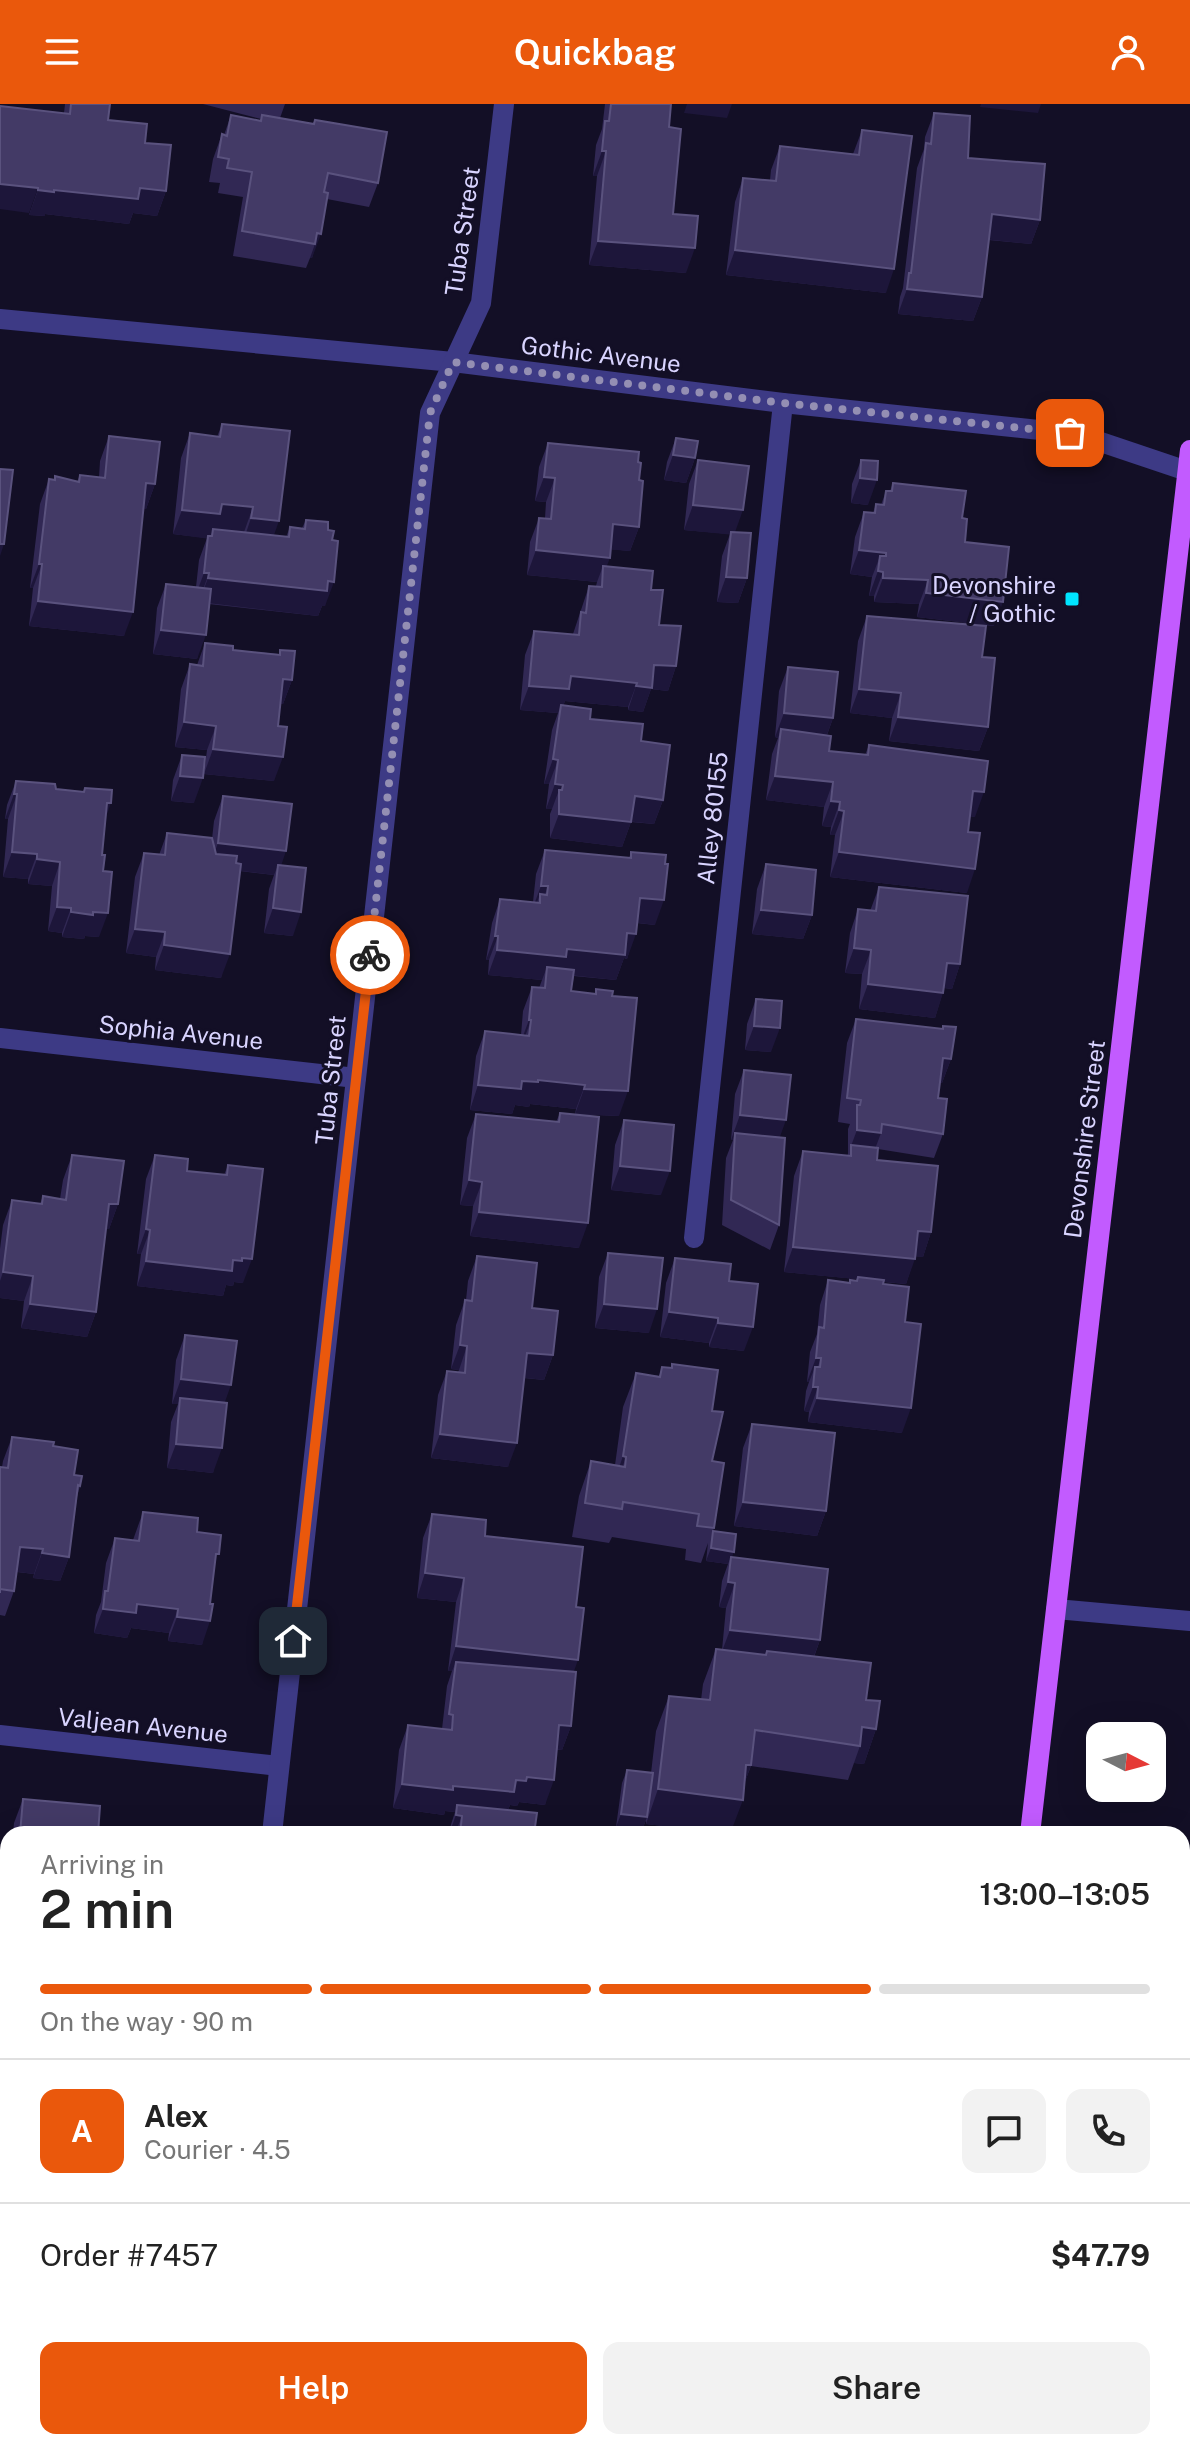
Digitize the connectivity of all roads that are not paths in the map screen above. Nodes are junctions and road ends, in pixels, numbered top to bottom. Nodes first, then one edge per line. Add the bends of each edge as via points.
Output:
1 (504, 104) edge
2 (0, 319) edge
3 (453, 362) junction
4 (783, 403) junction
5 (1190, 450) edge
6 (1189, 472) edge
7 (0, 1038) edge
8 (356, 1078) junction
9 (694, 1238) dead end
10 (1056, 1609) junction
11 (1190, 1621) edge
12 (0, 1735) edge
13 (279, 1766) junction
14 (273, 1826) edge
15 (1031, 1826) edge

1 - 3 street, Tuba Street via 481,303
2 - 3 street, Gothic Avenue
3 - 4 street, Gothic Avenue
3 - 8 street, Tuba Street via 430,413
4 - 6 street, Gothic Avenue via 1077,434
4 - 9 street, Alley 80155
5 - 6 main road, Devonshire Street
6 - 10 main road, Devonshire Street
7 - 8 street, Sophia Avenue
8 - 13 street, Tuba Street
10 - 11 street
10 - 15 main road, Devonshire Street
12 - 13 street, Valjean Avenue
13 - 14 street, Tuba Street

